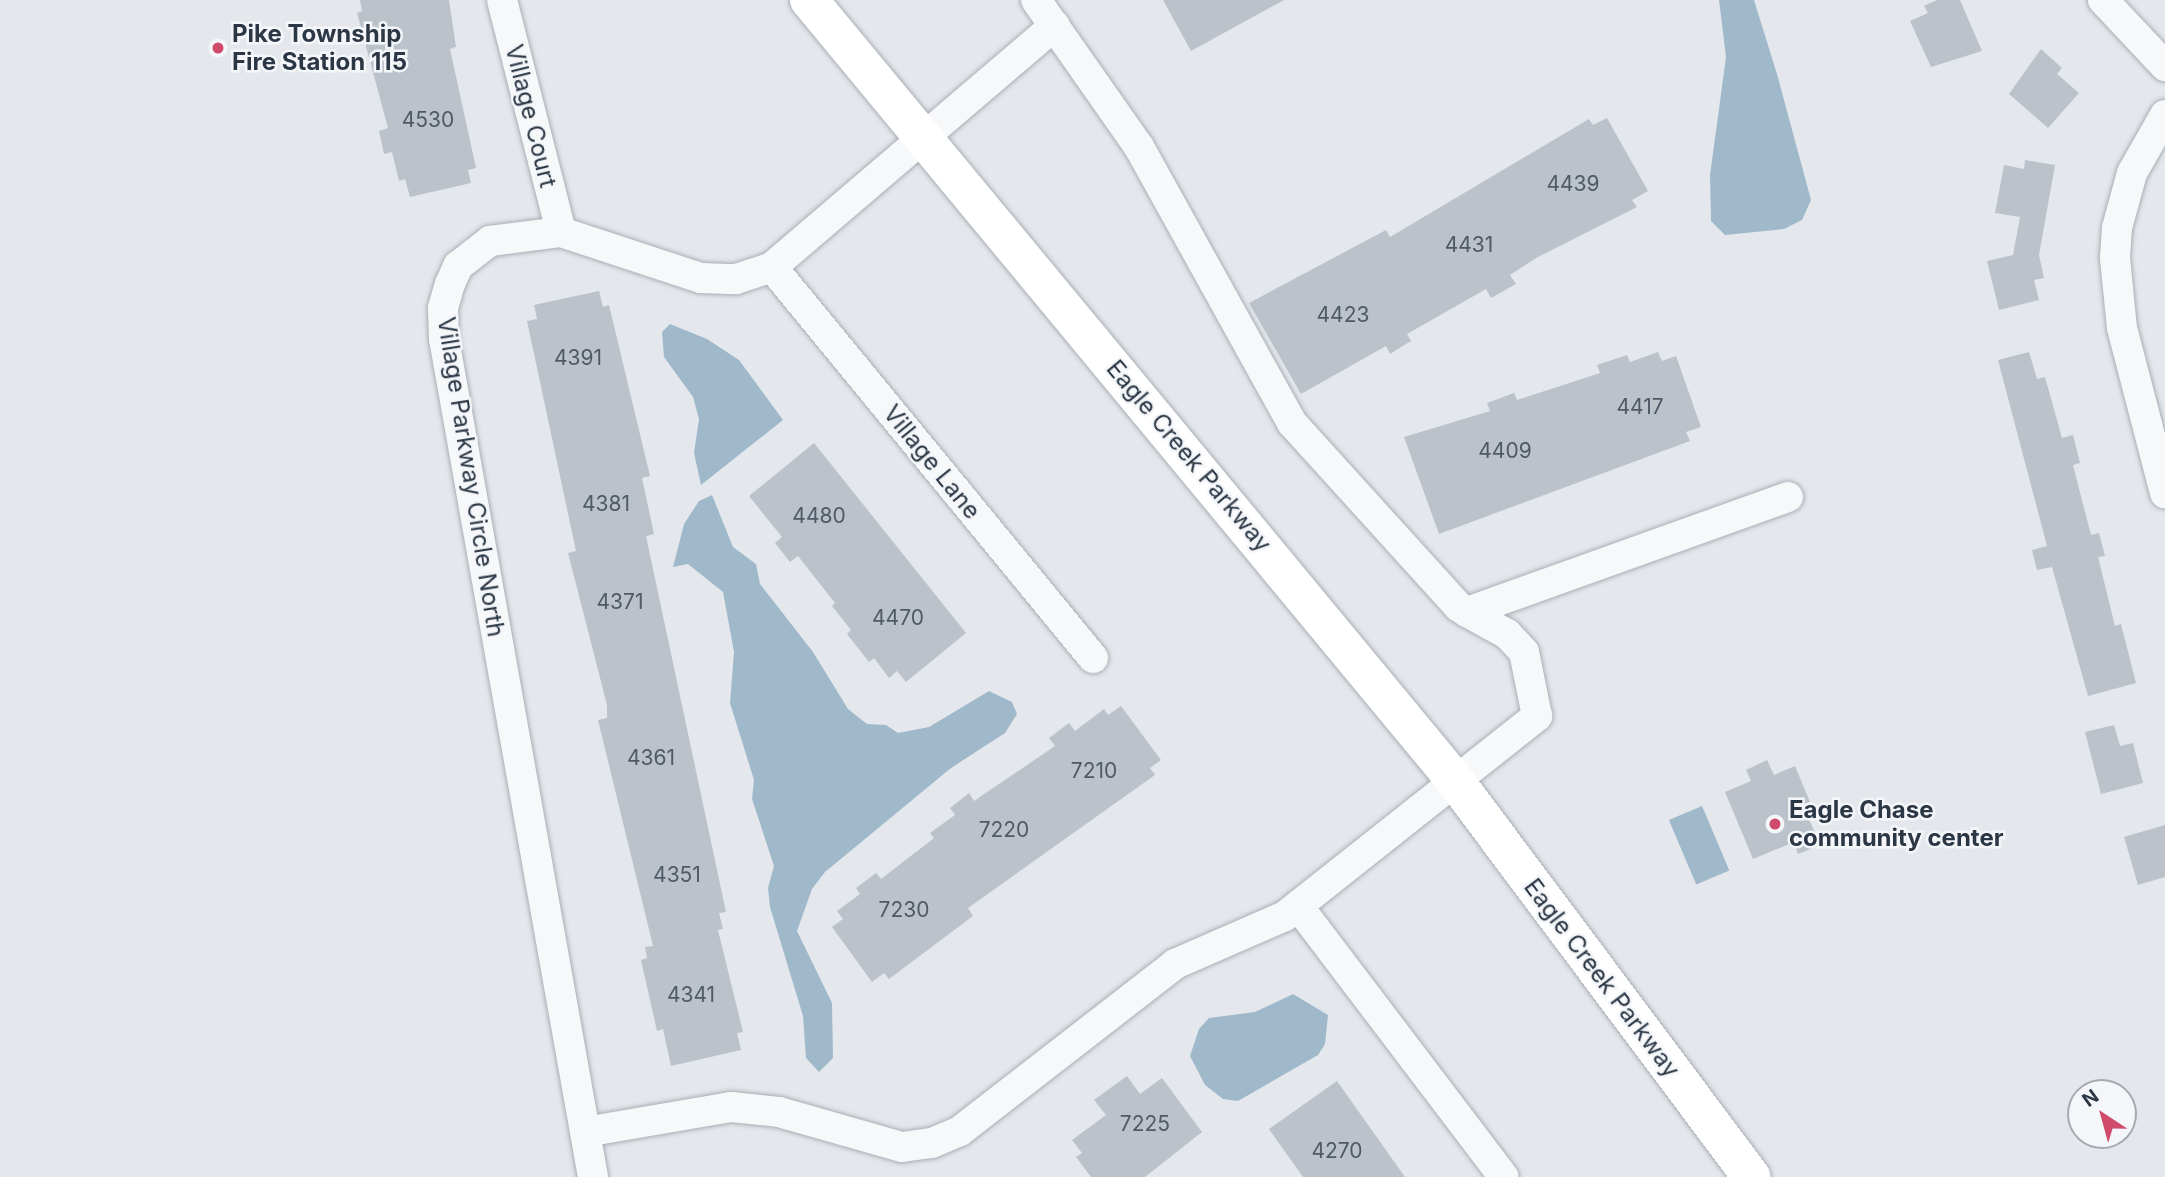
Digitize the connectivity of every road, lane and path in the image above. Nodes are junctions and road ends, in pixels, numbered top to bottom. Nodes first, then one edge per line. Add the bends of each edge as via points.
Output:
1 (502, 0) edge
2 (809, 0) edge
3 (1035, 0) edge
4 (2103, 0) edge
5 (1055, 25) junction
6 (2165, 66) edge
7 (2165, 115) edge
8 (922, 136) junction
9 (561, 232) junction
10 (772, 267) junction
11 (2165, 494) edge
12 (1788, 497) dead end
13 (1467, 612) junction
14 (1093, 658) dead end
15 (1453, 778) junction
16 (1298, 906) junction
17 (585, 1132) junction
18 (593, 1177) edge
19 (1504, 1177) edge
20 (1751, 1177) edge

1 - 9 street, Village Court
2 - 8 main road, Eagle Creek Parkway
3 - 5 street
4 - 6 street
5 - 8 street
5 - 13 street via 1154,173 1292,422
7 - 11 street via 2132,173 2117,228 2115,258 2122,328
8 - 10 street, Village Parkway Circle North
8 - 15 main road, Eagle Creek Parkway
9 - 10 street, Village Parkway Circle North via 701,278 736,279
9 - 17 street, Village Parkway Circle North via 496,239 466,258 450,284 442,323
10 - 14 street, Village Lane
12 - 13 street
13 - 15 street via 1503,631 1524,652 1537,716
15 - 16 street
15 - 20 main road, Eagle Creek Parkway
16 - 17 street via 1267,926 1216,943 1175,964 969,1125 932,1143 882,1144 779,1112 731,1107
16 - 19 street
17 - 18 street, Village Parkway Circle North

